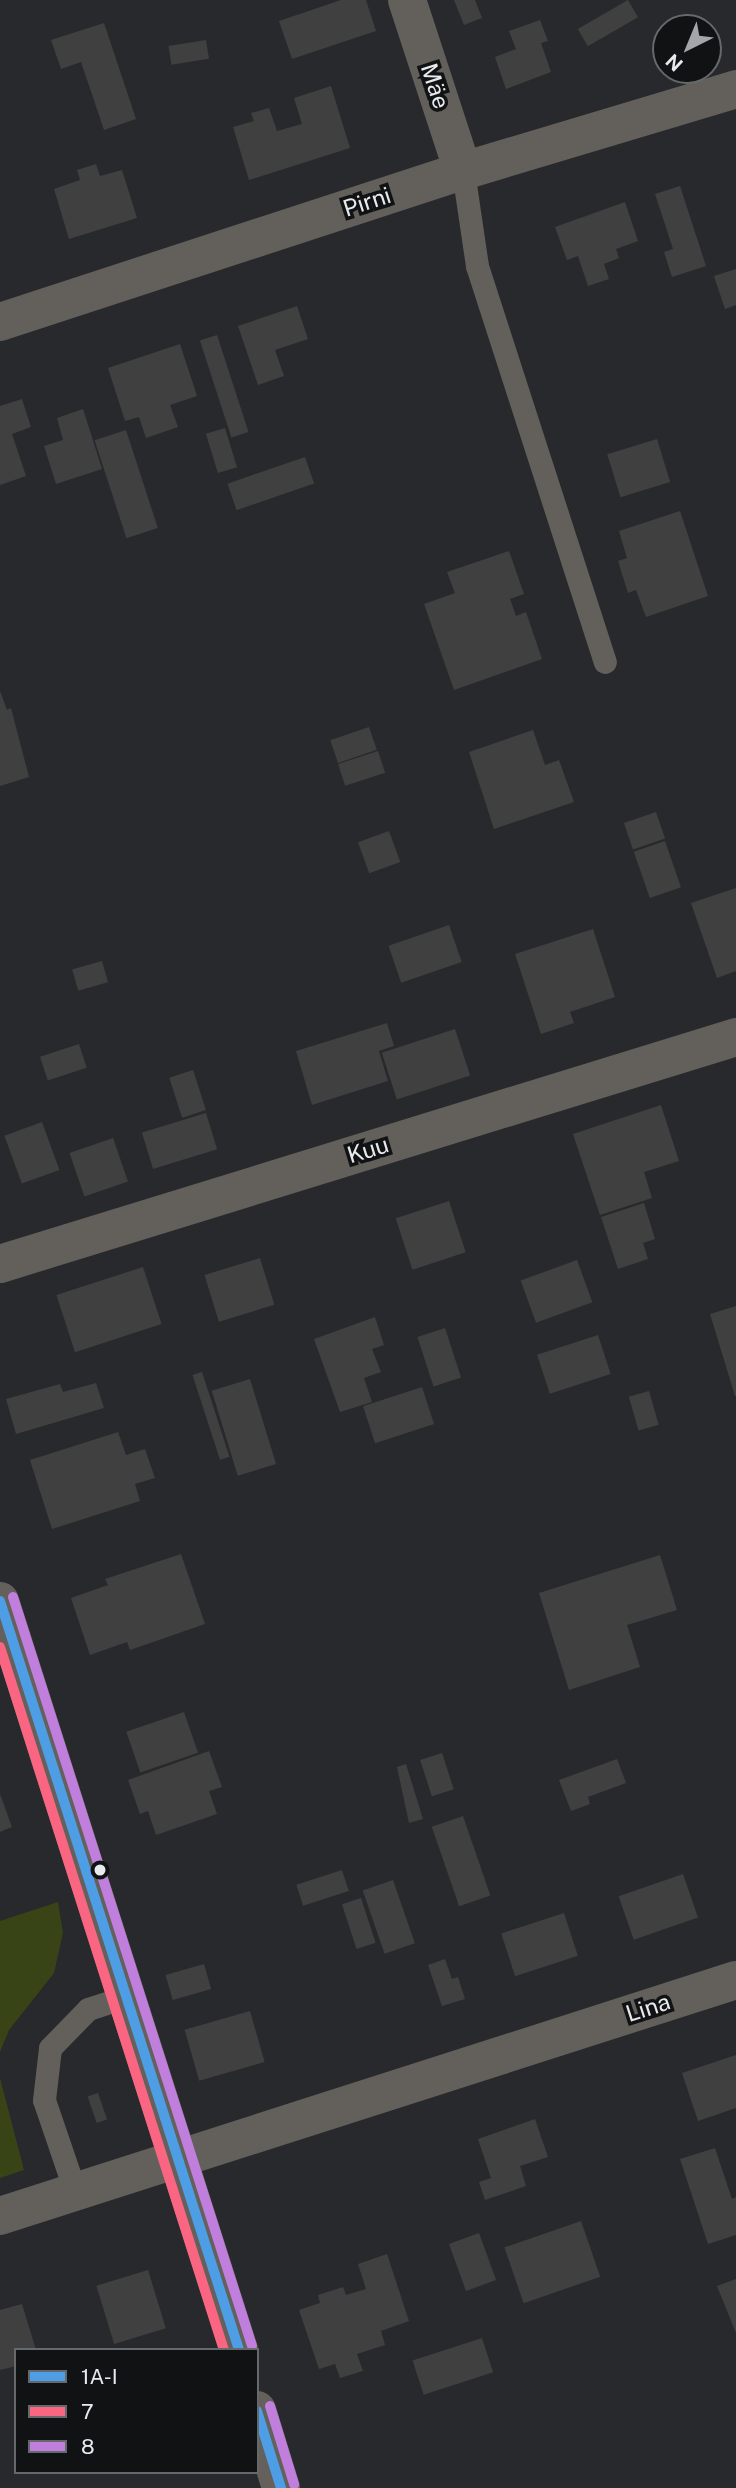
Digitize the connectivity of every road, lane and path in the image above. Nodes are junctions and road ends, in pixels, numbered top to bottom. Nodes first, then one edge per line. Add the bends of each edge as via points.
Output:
1 (407, 0) edge
2 (736, 89) edge
3 (463, 171) junction
4 (0, 322) edge
5 (605, 662) dead end
6 (736, 1037) edge
7 (0, 1264) edge
8 (0, 1601) edge
9 (736, 1980) edge
10 (124, 1997) junction
11 (177, 2157) junction
12 (75, 2191) junction
13 (0, 2216) edge
14 (238, 2348) edge
15 (259, 2416) edge
16 (281, 2488) edge

1 - 3 street, Mäe
2 - 3 street, Pirni
3 - 4 street, Pirni
3 - 5 lane via 477,265
6 - 7 street, Kuu
8 - 10 street
9 - 11 street, Lina
10 - 11 street
10 - 12 lane via 88,2009 50,2048 44,2100
11 - 12 street, Lina
11 - 14 street
12 - 13 street, Lina
15 - 16 street

